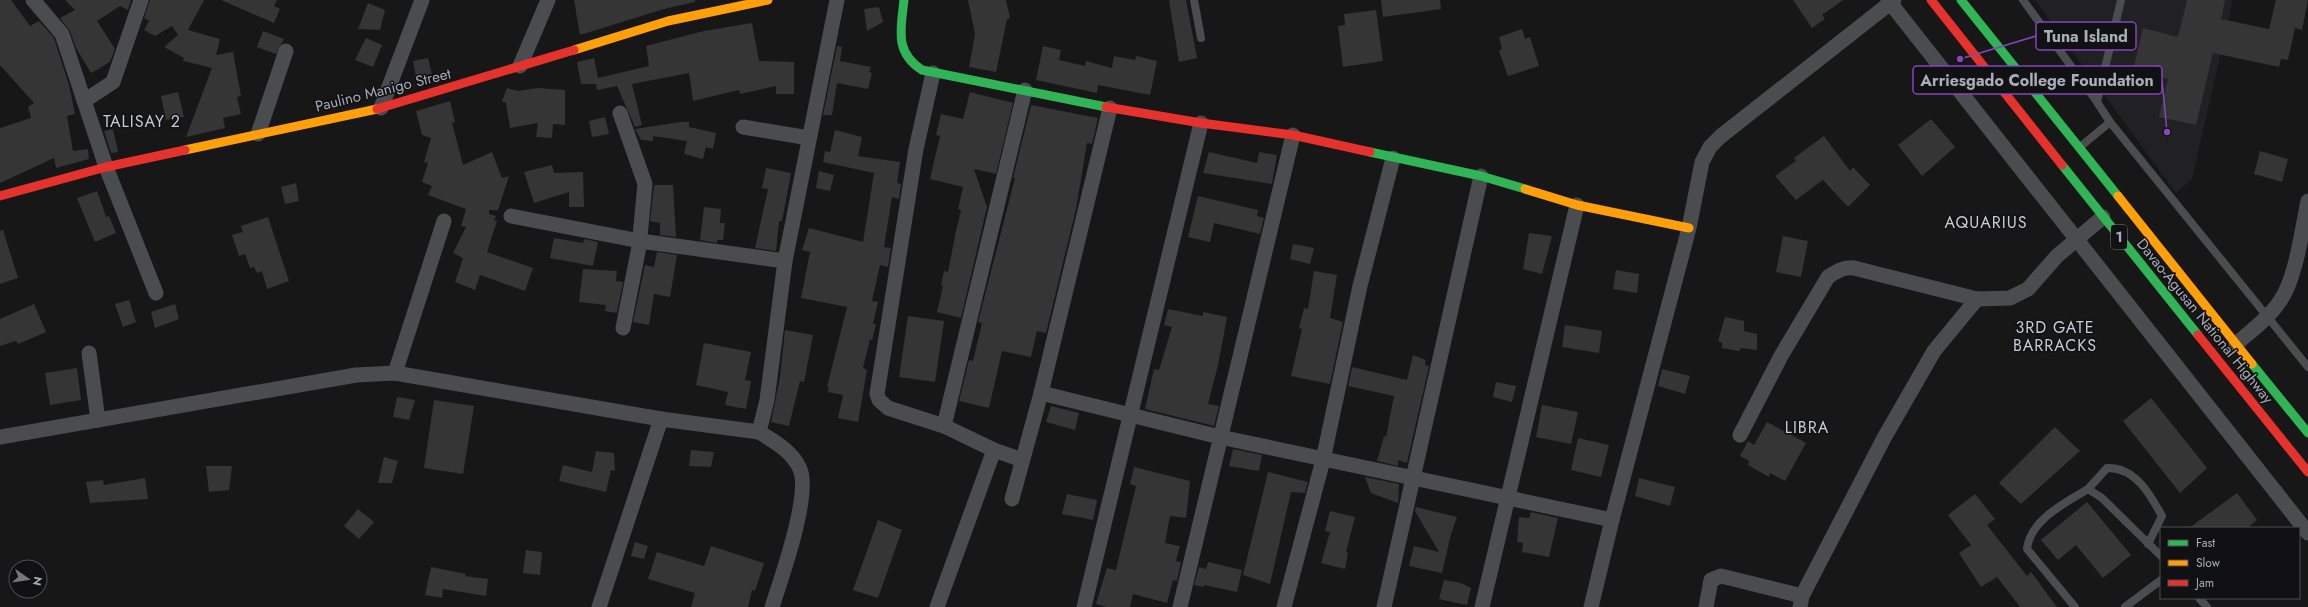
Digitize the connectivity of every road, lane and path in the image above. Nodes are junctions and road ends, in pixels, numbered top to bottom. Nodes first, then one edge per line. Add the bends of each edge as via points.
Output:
1 (33, 0) edge
2 (141, 0) edge
3 (422, 0) edge
4 (548, 0) edge
5 (768, 0) edge
6 (837, 0) edge
7 (904, 0) edge
8 (1194, 0) edge
9 (1931, 0) edge
10 (1961, 0) edge
11 (2023, 0) edge
12 (2121, 0) edge
13 (1891, 1) edge
14 (1201, 38) dead end
15 (286, 51) dead end
16 (520, 66) junction
17 (933, 73) junction
18 (1025, 90) junction
19 (84, 101) junction
20 (2097, 102) junction
21 (380, 108) junction
22 (1110, 108) junction
23 (620, 113) dead end
24 (2110, 122) junction
25 (1201, 123) junction
26 (743, 128) dead end
27 (258, 134) junction
28 (1293, 135) junction
29 (810, 138) junction
30 (2078, 148) junction
31 (1393, 158) junction
32 (106, 167) junction
33 (1481, 176) junction
34 (0, 196) edge
35 (2308, 201) edge
36 (1577, 205) junction
37 (511, 216) dead end
38 (2103, 217) junction
39 (444, 221) dead end
40 (1689, 228) junction
41 (2078, 239) junction
42 (640, 241) junction
43 (785, 261) junction
44 (156, 293) dead end
45 (1977, 299) junction
46 (2267, 317) junction
47 (623, 328) dead end
48 (2236, 344) junction
49 (89, 353) dead end
50 (2308, 367) edge
51 (395, 373) junction
52 (1041, 393) junction
53 (1130, 414) junction
54 (661, 419) junction
55 (98, 420) junction
56 (944, 426) junction
57 (759, 432) junction
58 (2308, 433) edge
59 (1740, 435) dead end
60 (0, 437) edge
61 (1220, 437) junction
62 (994, 450) junction
63 (1022, 460) junction
64 (1323, 460) junction
65 (2308, 472) edge
66 (1414, 478) junction
67 (2088, 489) junction
68 (1012, 498) dead end
69 (1507, 499) junction
70 (1612, 520) junction
71 (2308, 533) edge
72 (2148, 544) junction
73 (2160, 555) edge
74 (2160, 581) edge
75 (2200, 599) edge
76 (1801, 602) edge
77 (599, 607) edge
78 (772, 607) edge
79 (937, 607) edge
80 (1084, 607) edge
81 (1180, 607) edge
82 (1284, 607) edge
83 (1384, 607) edge
84 (1482, 607) edge
85 (1591, 607) edge
86 (1706, 607) edge
87 (2075, 607) edge
88 (2125, 607) edge
89 (2207, 607) edge

1 - 19 street via 62,34
2 - 19 street via 113,82
3 - 21 street
4 - 16 street
5 - 16 main road, Paulino Manigo Street via 668,21
6 - 29 street
7 - 17 main road via 904,52 915,65
8 - 14 lane
9 - 38 main road, Davao-Agusan National Highway / 1
10 - 30 main road, Davao-Agusan National Highway / 1
11 - 20 lane
12 - 20 lane
13 - 40 street via 1710,147 1702,162
13 - 41 street
15 - 27 street
16 - 21 main road, Paulino Manigo Street
17 - 18 main road
17 - 56 street via 916,150 877,394 879,400 888,408
18 - 22 main road
18 - 56 street
19 - 32 street
20 - 24 lane
21 - 27 main road, Paulino Manigo Street
22 - 25 main road
22 - 52 street
23 - 42 street via 645,184
24 - 30 lane
24 - 46 lane
25 - 28 main road
25 - 53 street
26 - 29 street
27 - 32 main road, Paulino Manigo Street
28 - 31 main road
28 - 61 street
29 - 43 street
30 - 48 main road, Davao-Agusan National Highway / 1
31 - 33 main road
31 - 64 street via 1360,286
32 - 34 main road, Paulino Manigo Street
32 - 44 street
33 - 36 main road
33 - 66 street
35 - 46 street via 2287,287 2281,300
36 - 40 main road
36 - 69 street
37 - 42 street
38 - 41 street
38 - 65 main road, Davao-Agusan National Highway / 1
39 - 51 street
40 - 70 street
41 - 45 street via 2057,256 2028,289 2010,298
41 - 71 street
42 - 43 street
42 - 47 street
43 - 57 street via 767,400
45 - 59 street via 1854,268 1842,268 1828,277 1781,356
45 - 76 street via 1930,358 1884,438
46 - 48 street
46 - 50 lane
48 - 58 main road, Davao-Agusan National Highway / 1
49 - 55 street
51 - 54 street
51 - 55 street via 356,375
52 - 53 street
52 - 63 street
53 - 61 street
53 - 80 street
54 - 57 street
54 - 77 street
55 - 60 street
56 - 62 street
57 - 78 street via 791,456 800,469 802,481 793,534
61 - 64 street
61 - 81 street
62 - 63 street
62 - 79 street
63 - 68 street
64 - 66 street
64 - 82 street
66 - 69 street
66 - 83 street
67 - 72 lane via 2102,498
67 - 72 lane via 2107,468 2119,468 2146,487 2162,516
67 - 87 lane via 2057,508 2028,538 2026,549
69 - 70 street
69 - 84 street
70 - 85 street
72 - 73 lane
74 - 88 lane
75 - 89 lane
76 - 86 street via 1721,576 1711,580

